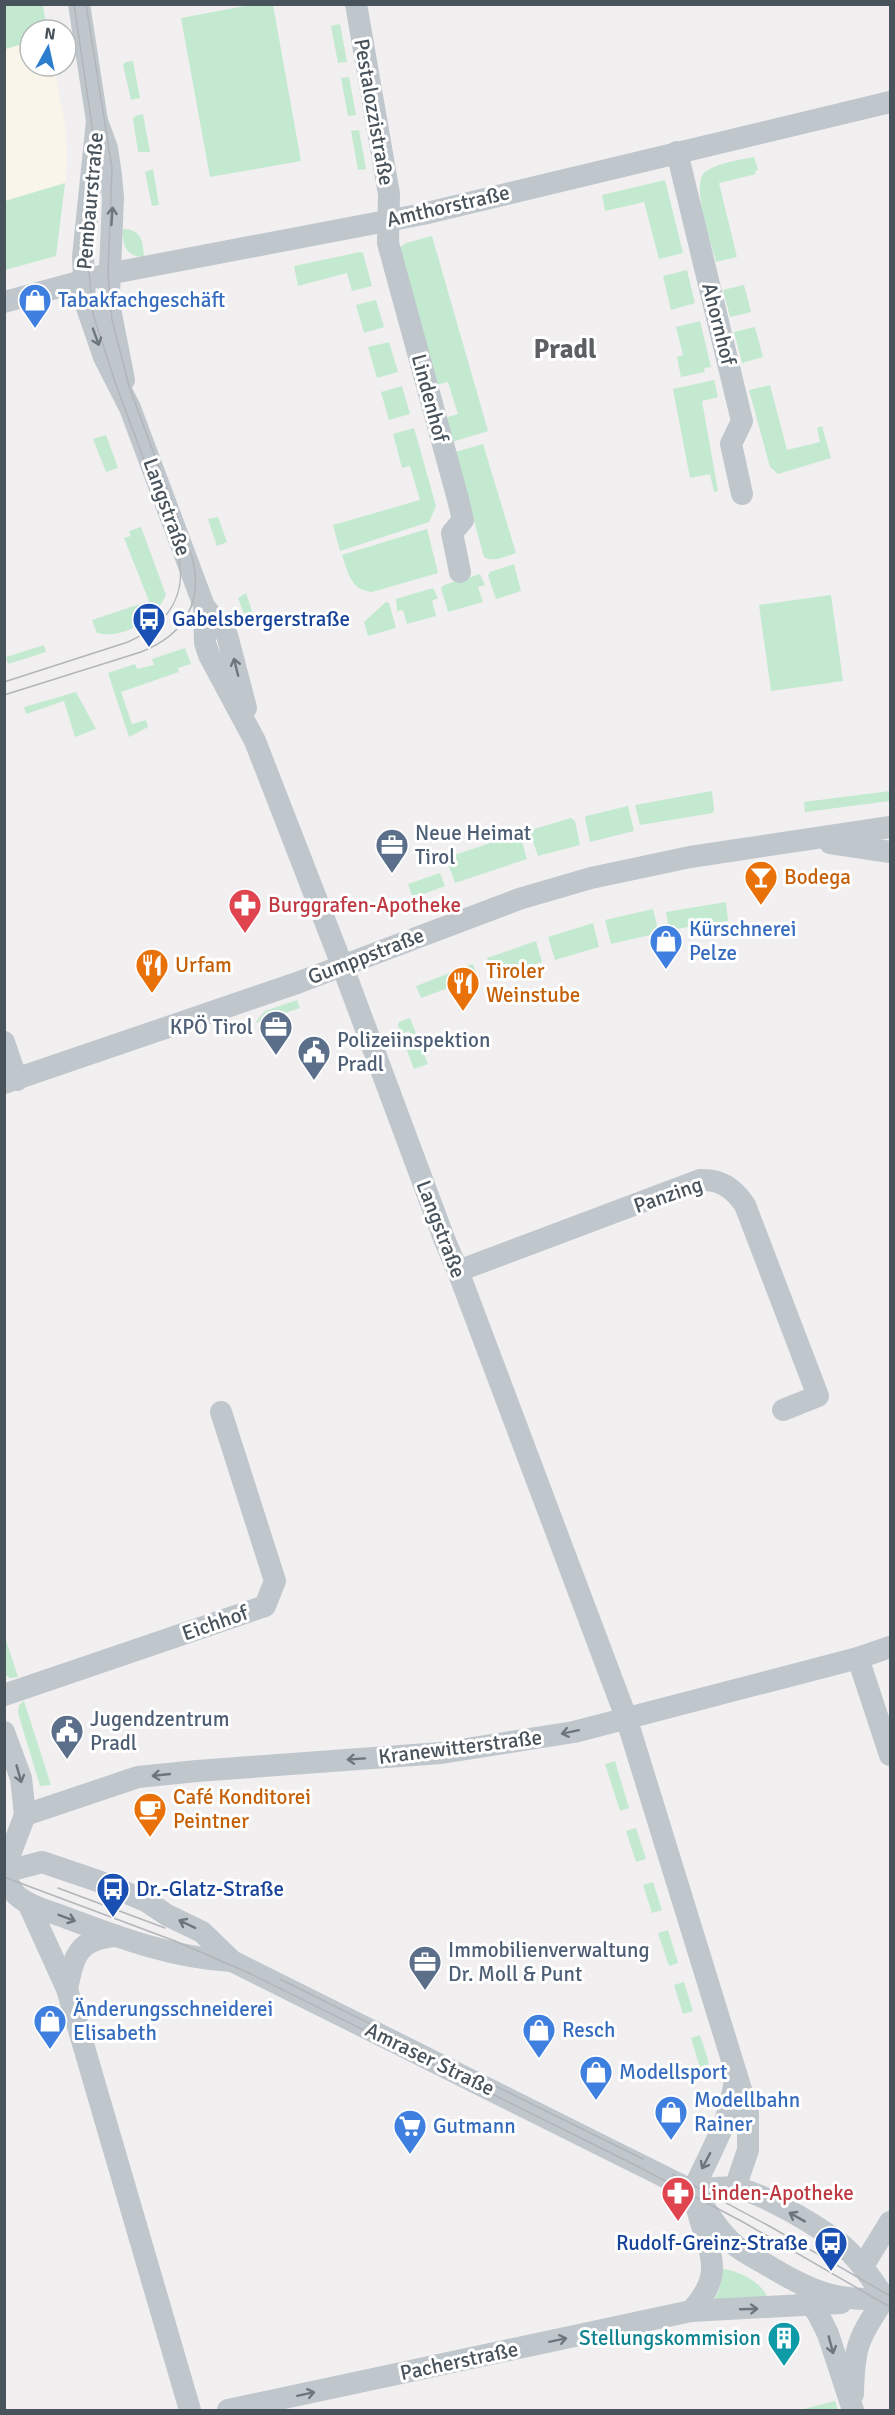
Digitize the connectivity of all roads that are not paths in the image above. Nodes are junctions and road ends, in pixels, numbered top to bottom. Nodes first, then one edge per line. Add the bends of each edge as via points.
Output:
1 (79, 4) edge
2 (356, 4) edge
3 (891, 102) edge
4 (97, 121) junction
5 (677, 152) junction
6 (388, 220) junction
7 (109, 274) junction
8 (83, 281) junction
9 (4, 302) edge
10 (130, 408) junction
11 (742, 494) dead end
12 (460, 572) dead end
13 (891, 827) edge
14 (805, 840) junction
15 (891, 852) edge
16 (342, 965) junction
17 (4, 1042) edge
18 (11, 1082) edge
19 (458, 1271) junction
20 (783, 1410) dead end
21 (221, 1412) dead end
22 (891, 1647) edge
23 (858, 1658) junction
24 (4, 1695) edge
25 (626, 1717) junction
26 (4, 1732) edge
27 (891, 1755) edge
28 (25, 1815) junction
29 (4, 1872) edge
30 (28, 1903) junction
31 (116, 1936) junction
32 (232, 1961) junction
33 (67, 1989) junction
34 (735, 2066) junction
35 (735, 2187) junction
36 (693, 2191) junction
37 (891, 2222) edge
38 (863, 2266) junction
39 (789, 2278) junction
40 (888, 2300) edge
41 (858, 2301) junction
42 (813, 2306) junction
43 (691, 2311) junction
44 (853, 2409) edge
45 (190, 2410) edge
46 (228, 2410) edge

1 - 4 street, Pembaurstraße
2 - 6 street, Pestalozzistraße via 389,194
3 - 5 street, Amthorstraße
7 -> 4 street, Pembaurstraße via 113,198 107,148
4 - 8 street, Pembaurstraße
5 - 6 street, Amthorstraße
5 - 11 street, Ahornhof via 742,421 731,444
6 - 7 street, Amthorstraße
6 - 12 street, Lindenhof via 388,243 463,520 452,533
7 - 8 street, Amthorstraße
7 - 10 street, Langstraße via 111,314
8 - 9 street, Amthorstraße
8 -> 10 street, Langstraße via 85,302 104,357
10 - 16 street, Langstraße via 204,606 231,647 255,741
13 - 14 street, Gumppstraße
14 - 15 street, Gumppstraße
14 - 16 street, Gumppstraße via 690,857 591,878 519,899
16 - 18 street, Gumppstraße
16 - 19 street, Langstraße
17 - 18 street
19 - 20 street, Panzing via 700,1180 716,1180 745,1205 818,1396
19 - 25 street, Langstraße
21 - 24 street, Eichhof via 275,1581 265,1606
22 - 23 street, Kranewitterstraße
23 - 25 street, Kranewitterstraße
23 - 27 street
25 -> 28 street, Kranewitterstraße via 574,1732 441,1753 138,1777
25 - 34 street
26 -> 28 street via 21,1778
28 - 29 street
29 - 30 street, Amraser Straße via 17,1896
32 -> 29 street, Amraser Straße via 202,1932 146,1901 98,1881 42,1862
30 -> 31 street, Amraser Straße
30 - 33 street
31 - 32 street, Amraser Straße via 197,1959
31 - 33 street via 94,1939 80,1949
32 - 36 street, Amraser Straße
33 - 45 street
34 - 35 street via 749,2122 748,2150
34 -> 36 street via 733,2096 725,2124
35 - 36 street
38 -> 35 street via 842,2245 801,2219
36 - 39 street, Amraser Straße via 736,2246
36 - 43 street via 713,2274 706,2294
37 - 38 street
38 - 40 street
39 - 41 street, Amraser Straße via 817,2291
39 - 42 street
40 - 41 street, Amraser Straße
40 - 44 street via 862,2331 856,2350
41 - 42 street, Pacherstraße
43 -> 42 street, Pacherstraße
42 -> 44 street via 828,2334
46 -> 43 street, Pacherstraße

